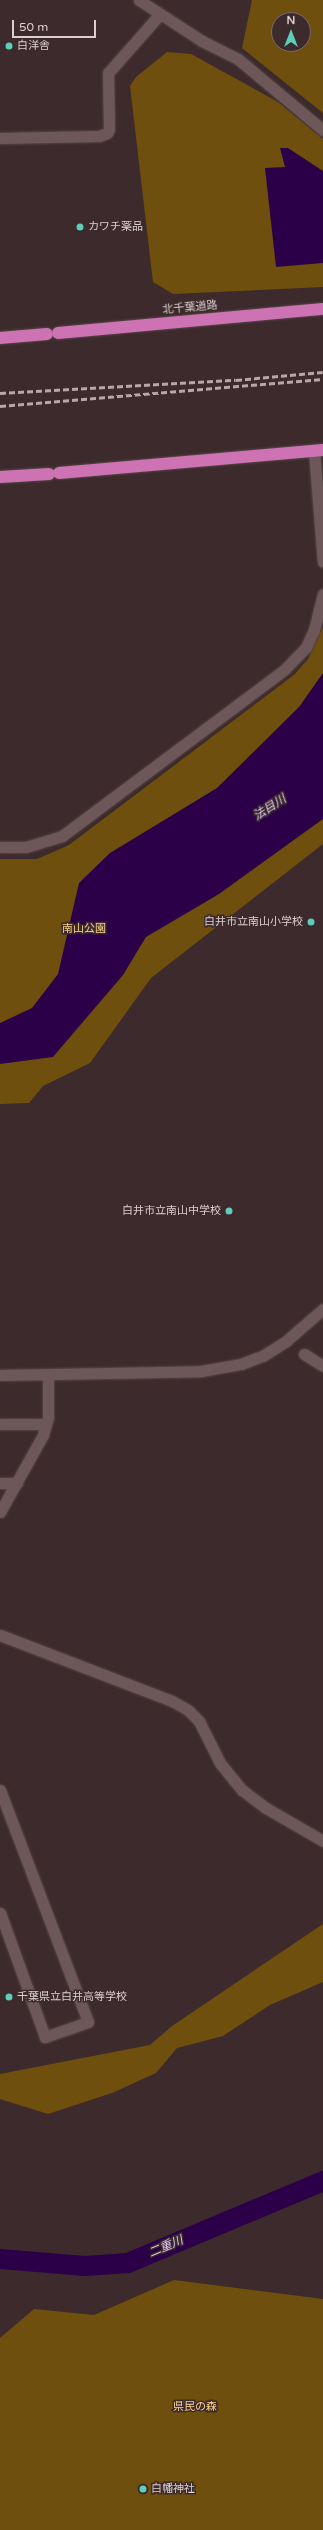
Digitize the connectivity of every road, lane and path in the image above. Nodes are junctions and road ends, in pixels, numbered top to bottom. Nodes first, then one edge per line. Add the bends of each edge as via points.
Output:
1 (139, 0) edge
2 (160, 14) junction
3 (323, 130) edge
4 (0, 138) edge
5 (323, 309) edge
6 (0, 338) edge
7 (318, 450) edge
8 (0, 477) edge
9 (323, 562) edge
10 (323, 594) edge
11 (0, 847) edge
12 (323, 1309) edge
13 (304, 1354) dead end
14 (323, 1366) edge
15 (0, 1375) edge
16 (48, 1375) junction
17 (0, 1424) edge
18 (46, 1424) junction
19 (0, 1483) edge
20 (17, 1483) junction
21 (0, 1512) edge
22 (0, 1635) edge
23 (0, 1790) edge
24 (323, 1841) edge
25 (0, 1913) edge

1 - 2 street
2 - 3 street via 202,41 238,59
2 - 4 street via 108,73 110,128 107,133 99,136
5 - 6 highway, 北千葉道路
7 - 8 highway
7 - 9 street
10 - 11 street via 314,630 306,647 284,670 62,836 26,847
12 - 16 street via 286,1341 264,1355 241,1364 202,1371
13 - 14 street
15 - 16 street
16 - 18 street
17 - 18 street
18 - 20 street
19 - 20 street
20 - 21 street
22 - 24 street via 172,1701 188,1710 199,1721 220,1763 242,1790 266,1808
23 - 25 street via 88,2022 45,2037

